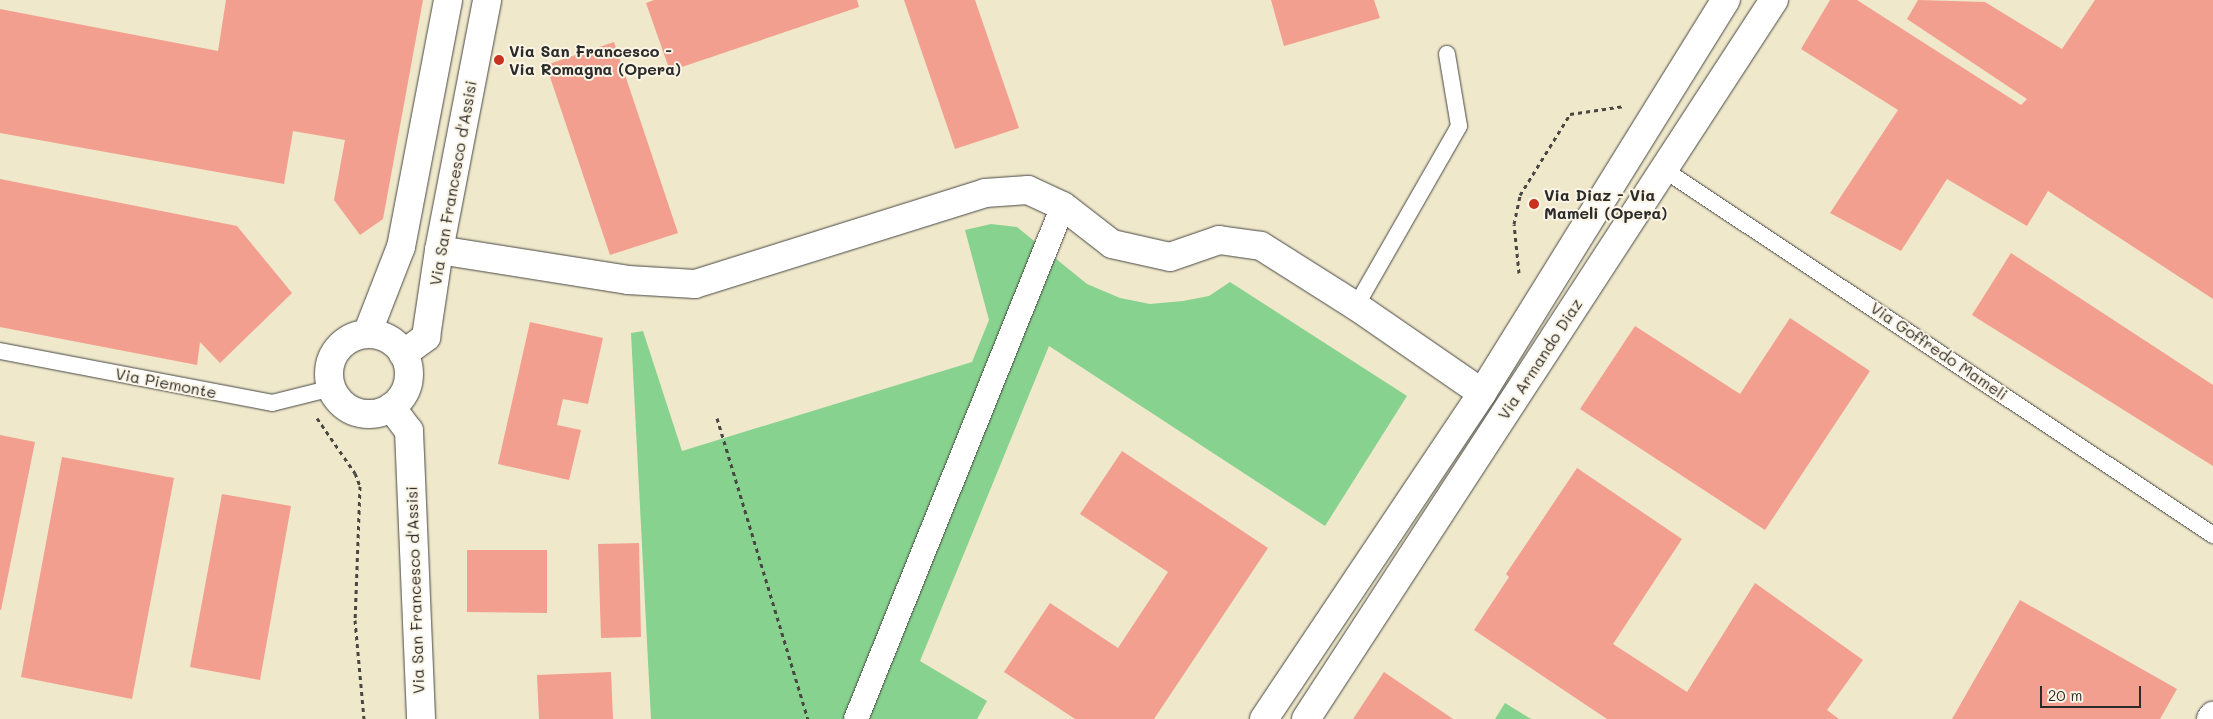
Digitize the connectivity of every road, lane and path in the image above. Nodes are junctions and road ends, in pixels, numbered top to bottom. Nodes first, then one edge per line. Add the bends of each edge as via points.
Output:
1 (448, 0) edge
2 (487, 0) edge
3 (1726, 0) edge
4 (1774, 0) edge
5 (1447, 54) dead end
6 (1663, 169) junction
7 (1063, 206) junction
8 (439, 250) junction
9 (1356, 306) junction
10 (367, 334) junction
11 (0, 351) edge
12 (403, 354) junction
13 (332, 388) junction
14 (1482, 393) junction
15 (302, 398) junction
16 (391, 407) junction
17 (717, 418) dead end
18 (2213, 535) edge
19 (2213, 716) edge
20 (364, 719) edge
21 (420, 719) edge
22 (808, 719) edge
23 (856, 719) edge
24 (1264, 719) edge
25 (1306, 719) edge
26 (2211, 719) edge

1 - 10 street via 401,247
2 - 8 street, Via San Francesco d'Assisi
3 - 14 street, Via Armando Diaz
4 - 6 street, Via Armando Diaz
5 - 9 lane via 1459,126
6 - 18 lane, Via Goffredo Mameli
6 - 25 street, Via Armando Diaz
7 - 8 street via 1028,190 985,193 694,284 628,280
7 - 9 street via 1112,244 1170,257 1219,240 1261,246
7 - 23 street
8 - 12 street, Via San Francesco d'Assisi via 426,338
9 - 14 street
10 - 12 street via 391,341
10 - 13 street via 343,343 334,354 329,367
11 - 15 lane, Via Piemonte via 272,403
12 - 16 street via 409,373 408,385 402,397
13 - 15 lane, Via Piemonte
13 - 16 street via 342,404 354,412 368,414
14 - 24 street, Via Armando Diaz
15 - 20 path via 355,473 360,486 355,620
16 - 21 street, Via San Francesco d'Assisi via 409,431
17 - 22 path
19 - 26 street

